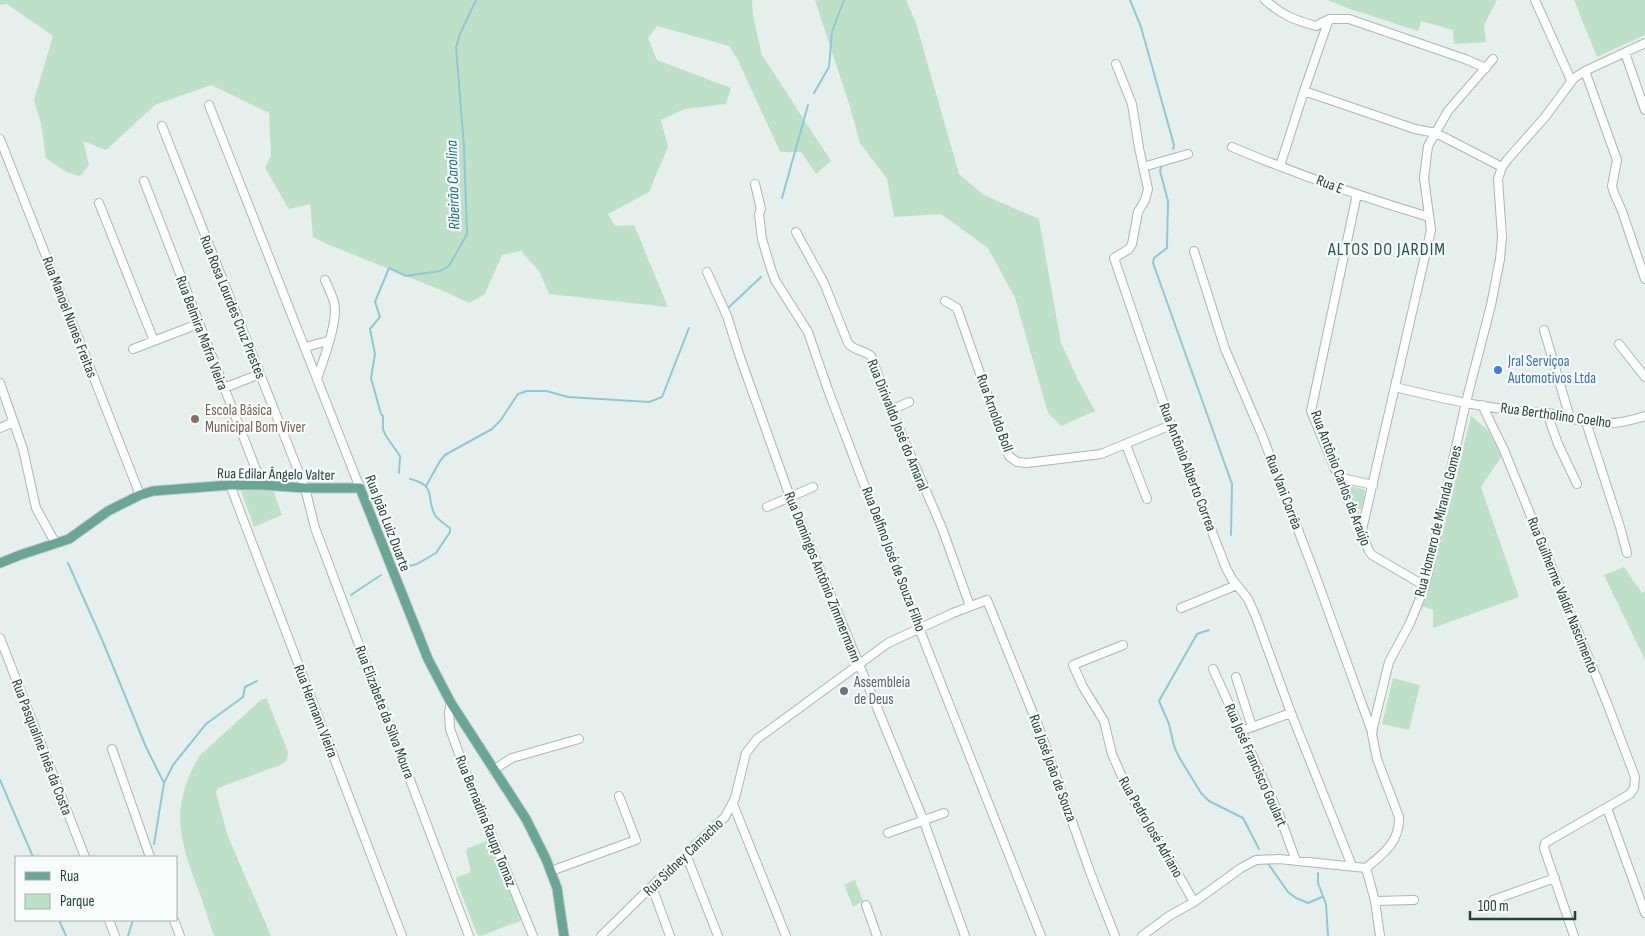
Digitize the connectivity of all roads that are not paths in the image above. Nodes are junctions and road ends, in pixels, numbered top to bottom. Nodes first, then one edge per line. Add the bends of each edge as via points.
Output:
1 (1265, 0) edge
2 (1535, 0) edge
3 (1329, 19) junction
4 (1645, 43) edge
5 (1625, 54) junction
6 (1493, 59) dead end
7 (1116, 64) dead end
8 (1486, 68) junction
9 (1585, 70) junction
10 (1571, 80) junction
11 (1304, 91) junction
12 (209, 105) dead end
13 (1645, 110) edge
14 (162, 126) dead end
15 (1436, 133) junction
16 (0, 139) edge
17 (1232, 147) dead end
18 (1188, 154) dead end
19 (1280, 166) junction
20 (1143, 167) junction
21 (1502, 167) junction
22 (144, 181) dead end
23 (755, 184) dead end
24 (1357, 194) junction
25 (99, 203) dead end
26 (1429, 216) junction
27 (796, 232) dead end
28 (1194, 250) dead end
29 (707, 272) dead end
30 (1645, 279) edge
31 (325, 280) dead end
32 (945, 301) dead end
33 (198, 324) junction
34 (1544, 330) dead end
35 (154, 341) junction
36 (328, 341) junction
37 (1619, 344) dead end
38 (304, 348) junction
39 (133, 349) dead end
40 (260, 374) junction
41 (1645, 377) edge
42 (317, 379) junction
43 (0, 383) edge
44 (1395, 386) junction
45 (224, 388) junction
46 (909, 402) dead end
47 (1466, 402) junction
48 (1482, 405) junction
49 (891, 410) junction
50 (1547, 413) junction
51 (1645, 416) edge
52 (1570, 418) junction
53 (14, 422) junction
54 (1586, 422) junction
55 (1171, 425) junction
56 (0, 428) edge
57 (1126, 445) junction
58 (1338, 477) junction
59 (262, 484) junction
60 (1577, 484) dead end
61 (230, 485) junction
62 (1373, 485) junction
63 (813, 487) dead end
64 (305, 488) junction
65 (360, 488) junction
66 (140, 495) junction
67 (790, 497) junction
68 (1147, 499) dead end
69 (767, 507) dead end
70 (1362, 534) junction
71 (56, 544) junction
72 (1627, 553) dead end
73 (0, 563) edge
74 (1237, 585) junction
75 (1424, 586) junction
76 (987, 600) joint
77 (970, 606) junction
78 (1180, 608) dead end
79 (919, 628) junction
80 (0, 638) edge
81 (1123, 645) dead end
82 (859, 665) junction
83 (1213, 669) dead end
84 (1236, 676) dead end
85 (451, 703) junction
86 (1292, 713) junction
87 (1252, 727) junction
88 (1241, 731) junction
89 (1372, 734) junction
90 (579, 740) dead end
91 (112, 750) dead end
92 (493, 770) junction
93 (619, 796) dead end
94 (733, 804) junction
95 (1607, 808) junction
96 (944, 812) dead end
97 (922, 819) junction
98 (888, 833) dead end
99 (85, 856) edge
100 (150, 856) edge
101 (687, 858) junction
102 (1296, 861) junction
103 (1352, 866) junction
104 (1366, 868) junction
105 (551, 870) junction
106 (1555, 878) junction
107 (652, 887) junction
108 (1414, 900) dead end
109 (1493, 900) dead end
110 (1375, 901) junction
111 (1194, 902) junction
112 (866, 905) dead end
113 (1645, 913) edge
114 (109, 921) edge
115 (174, 921) edge
116 (115, 936) edge
117 (180, 936) edge
118 (402, 936) edge
119 (469, 936) edge
120 (533, 936) edge
121 (564, 936) edge
122 (601, 936) edge
123 (670, 936) edge
124 (718, 936) edge
125 (786, 936) edge
126 (878, 936) edge
127 (965, 936) edge
128 (1040, 936) edge
129 (1115, 936) edge
130 (1142, 936) edge
131 (1380, 936) edge
132 (1574, 936) edge

1 - 3 street via 1290,19 1316,26
2 - 10 street
3 - 8 street via 1349,19
3 - 11 street
4 - 5 street
5 - 9 street
5 - 13 street
6 - 8 street
7 - 20 street, Rua Antônio Alberto Correa via 1132,104
8 - 15 street via 1448,111
9 - 10 street
9 - 30 street via 1617,160 1612,186 1614,193
10 - 21 street
11 - 15 street
11 - 19 street
12 - 38 street, Rua João Luiz Duarte
14 - 40 street, Rua Rosa Lourdes Cruz Prestes
15 - 21 street
15 - 26 street via 1428,146 1424,165
16 - 66 street, Rua Manoel Nunes Freitas
17 - 19 street, Rua E
18 - 20 street
19 - 24 street, Rua E
20 - 55 street, Rua Antônio Alberto Correa via 1147,194 1138,212 1135,237 1130,249 1114,258
21 - 47 street, Rua Homero de Miranda Gomes via 1498,179 1502,223 1500,259
22 - 33 street, Rua Belmira Mafra Vieira
23 - 79 street, Rua Delfino José de Souza Filho via 761,209 762,239 775,280 808,332
24 - 26 street, Rua E
24 - 58 street, Rua Antônio Carlos de Araújo via 1311,406
25 - 35 street
26 - 44 street via 1429,242
27 - 49 street, Rua Dirivaldo José do Amaral via 822,278 848,343 871,356
28 - 89 street, Rua Vani Corrêa via 1225,348 1316,577
29 - 67 street, Rua Domingos Antônio Zimmermann via 727,316
31 - 36 street via 335,310
32 - 57 street, Rua Arnoldo Boll via 957,308 1009,456 1022,463 1101,454
33 - 35 street
33 - 45 street, Rua Belmira Mafra Vieira
34 - 52 street
35 - 39 street
36 - 38 street
36 - 42 street
37 - 41 street
38 - 42 street, Rua João Luiz Duarte
40 - 45 street
40 - 64 street, Rua Rosa Lourdes Cruz Prestes
42 - 65 street, Rua João Luiz Duarte
43 - 53 street
44 - 47 street, Rua Bertholino Coelho
44 - 62 street
45 - 59 street, Rua Belmira Mafra Vieira
46 - 49 street
47 - 48 street, Rua Bertholino Coelho
47 - 75 street, Rua Homero de Miranda Gomes
48 - 50 street, Rua Bertholino Coelho
48 - 95 street, Rua Guilherme Valdir Nascimento via 1500,441 1635,777 1630,794
49 - 77 street, Rua Dirivaldo José do Amaral via 942,528
50 - 52 street, Rua Bertholino Coelho
50 - 60 street
51 - 54 street, Rua Bertholino Coelho via 1620,423
52 - 54 street, Rua Bertholino Coelho
53 - 56 street
53 - 71 street via 36,508
54 - 72 street
55 - 57 street, Rua Arnoldo Boll
55 - 74 street, Rua Antônio Alberto Correa via 1226,568
57 - 68 street
58 - 62 street
58 - 70 street, Rua Antônio Carlos de Araújo
59 - 61 main road, Rua Edilar Ângelo Valter
59 - 64 main road, Rua Edilar Ângelo Valter
61 - 66 main road, Rua Edilar Ângelo Valter via 160,490
61 - 118 street, Rua Hermann Vieira
62 - 70 street
63 - 67 street
64 - 65 main road, Rua Edilar Ângelo Valter
64 - 119 street, Rua Elizabete da Silva Moura via 315,528
65 - 85 main road, Rua João Luiz Duarte via 422,647
66 - 71 main road, Rua Edilar Ângelo Valter
67 - 69 street
67 - 82 street, Rua Domingos Antônio Zimmermann
70 - 75 street, Rua Antônio Carlos de Araújo via 1372,555
71 - 73 main road, Rua Edilar Ângelo Valter
74 - 78 street
74 - 86 street, Rua Antônio Alberto Correa via 1256,616
75 - 89 street, Rua Homero de Miranda Gomes via 1386,671
76 - 77 street, Rua Sidney Camacho
76 - 129 street, Rua José João de Souza via 1039,728
77 - 79 street, Rua Sidney Camacho
79 - 82 street, Rua Sidney Camacho via 888,643
79 - 128 street, Rua Delfino José de Souza Filho
80 - 99 street, Rua Pasqualine Inês da Costa
81 - 111 street, Rua Pedro José Adriano via 1072,665 1104,721 1112,754 1144,820
82 - 94 street, Rua Sidney Camacho via 752,744 743,759
82 - 97 street, Rua Domingos Antônio Zimmermann
83 - 88 street, Rua José Francisco Goulart
84 - 87 street
85 - 92 main road, Rua João Luiz Duarte
85 - 120 street, Rua Bernadina Raupp Tomaz via 450,729
86 - 87 street
86 - 103 street, Rua Antônio Alberto Correa
87 - 88 street
88 - 102 street, Rua José Francisco Goulart via 1279,814
89 - 104 street, Rua Homero de Miranda Gomes via 1376,759 1396,806 1399,827 1390,846
90 - 92 street via 516,756
91 - 100 street
92 - 105 main road, Rua João Luiz Duarte via 526,819
93 - 105 street via 636,840
94 - 101 street, Rua Sidney Camacho via 725,818 695,845
94 - 125 street
95 - 106 street via 1545,844
95 - 113 street
96 - 97 street
97 - 98 street
97 - 127 street, Rua Domingos Antônio Zimmermann
101 - 107 street, Rua Sidney Camacho
101 - 124 street
102 - 103 street
102 - 111 street via 1256,860
103 - 104 street
104 - 110 street
105 - 121 main road, Rua João Luiz Duarte
106 - 109 street
106 - 132 street
107 - 122 street, Rua Sidney Camacho
107 - 123 street
108 - 110 street
110 - 131 street
111 - 130 street
112 - 126 street
114 - 116 street
115 - 117 street

